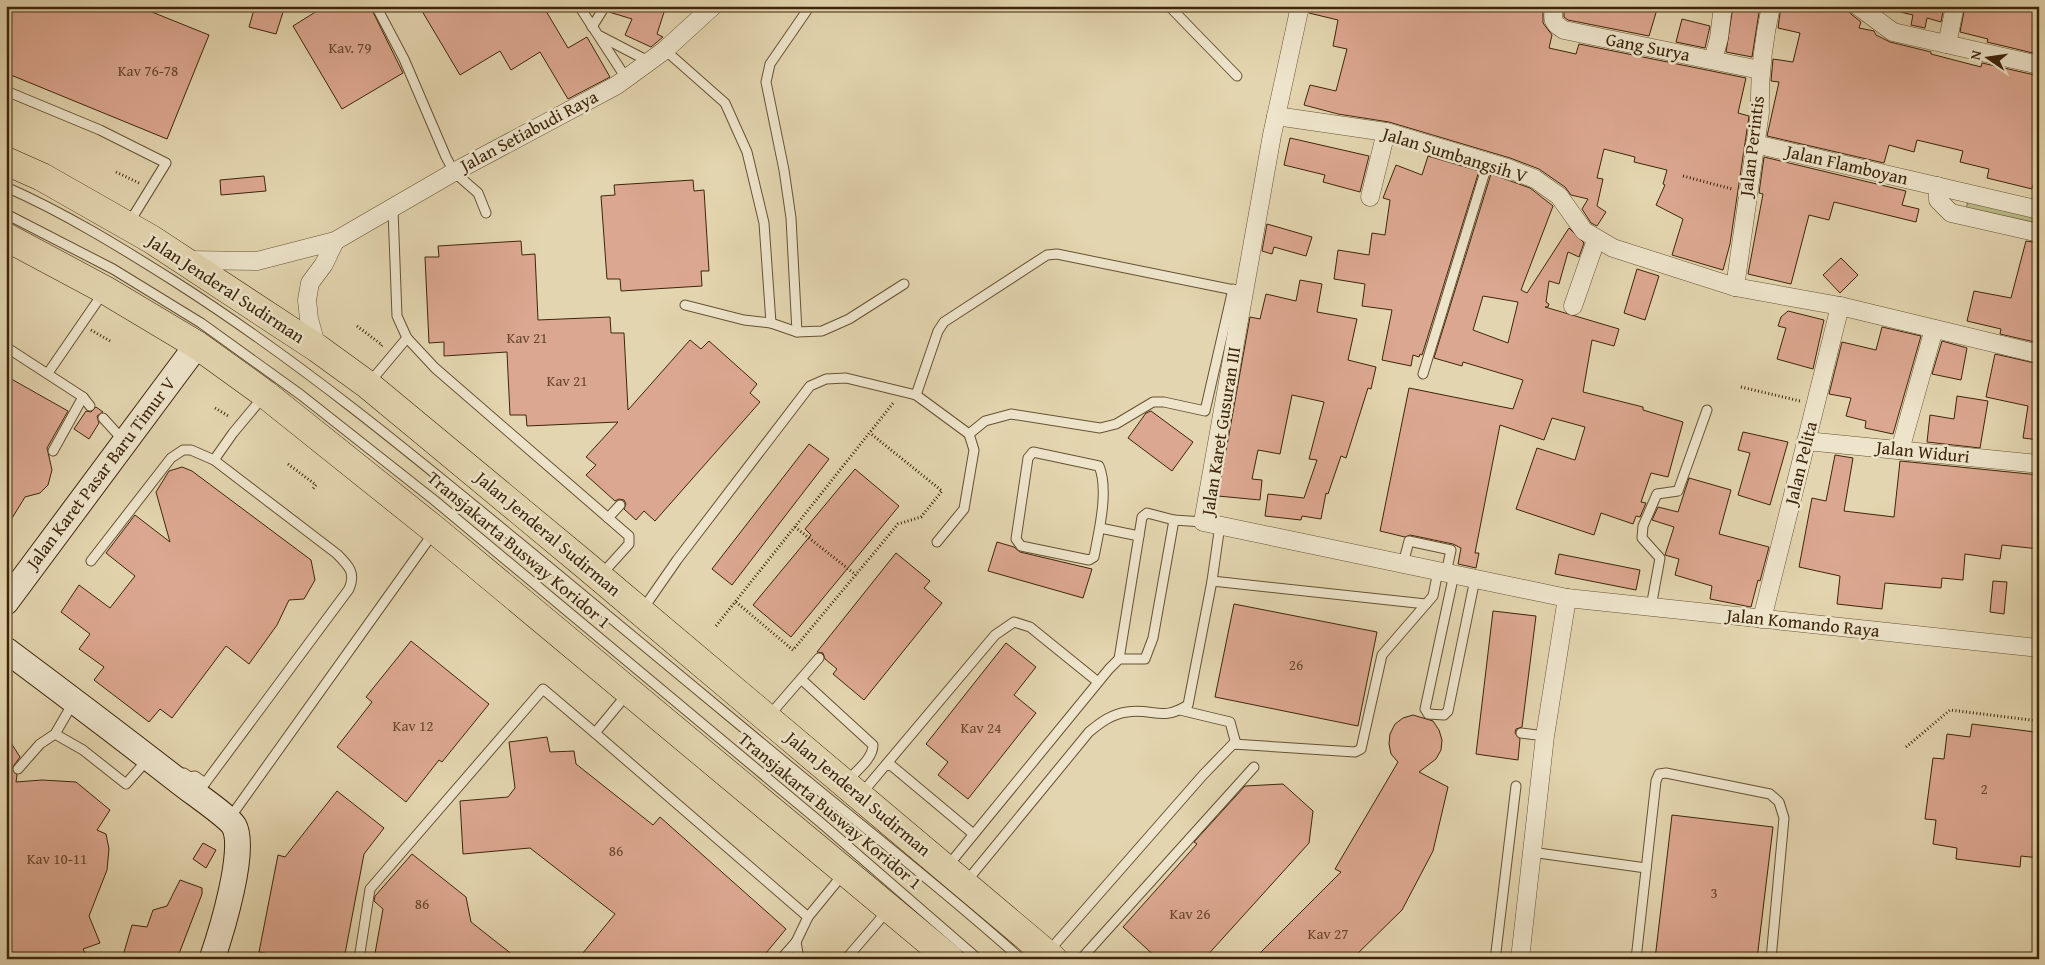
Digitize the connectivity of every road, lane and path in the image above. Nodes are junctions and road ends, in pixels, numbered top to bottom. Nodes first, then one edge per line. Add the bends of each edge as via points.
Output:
1 (376, 6) edge
2 (580, 6) edge
3 (605, 6) edge
4 (713, 6) edge
5 (810, 6) edge
6 (1169, 6) edge
7 (1300, 6) edge
8 (1554, 6) edge
9 (1724, 6) edge
10 (1771, 6) edge
11 (1858, 6) edge
12 (1955, 6) edge
13 (595, 31) junction
14 (1947, 44) junction
15 (665, 50) junction
16 (1713, 60) junction
17 (650, 62) junction
18 (2039, 65) edge
19 (1760, 70) junction
20 (1238, 76) dead end
21 (626, 78) junction
22 (6, 91) edge
23 (1276, 116) junction
24 (1386, 132) junction
25 (1755, 144) junction
26 (6, 161) edge
27 (1488, 162) junction
28 (116, 172) dead end
29 (454, 172) junction
30 (1683, 176) dead end
31 (142, 185) dead end
32 (1938, 186) junction
33 (6, 187) edge
34 (1747, 193) junction
35 (1370, 197) dead end
36 (393, 210) junction
37 (2039, 210) edge
38 (486, 213) dead end
39 (6, 214) edge
40 (128, 225) junction
41 (2039, 233) edge
42 (6, 237) edge
43 (1596, 240) junction
44 (334, 241) junction
45 (184, 259) junction
46 (904, 284) dead end
47 (1735, 287) junction
48 (106, 290) junction
49 (1239, 290) junction
50 (685, 305) dead end
51 (1573, 306) dead end
52 (1840, 306) junction
53 (772, 323) junction
54 (357, 326) dead end
55 (1934, 329) junction
56 (797, 332) junction
57 (407, 338) junction
58 (197, 345) junction
59 (6, 347) edge
60 (316, 348) junction
61 (375, 354) dead end
62 (2039, 354) edge
63 (48, 373) junction
64 (1423, 374) dead end
65 (368, 385) junction
66 (1741, 387) dead end
67 (902, 392) junction
68 (265, 394) junction
69 (916, 395) junction
70 (83, 397) junction
71 (1815, 405) junction
72 (90, 406) dead end
73 (214, 408) dead end
74 (1707, 410) dead end
75 (103, 418) dead end
76 (234, 420) dead end
77 (870, 433) junction
78 (969, 434) junction
79 (1806, 441) junction
80 (125, 442) junction
81 (1900, 450) junction
82 (53, 451) dead end
83 (214, 460) junction
84 (288, 464) dead end
85 (2039, 464) edge
86 (312, 490) dead end
87 (620, 505) dead end
88 (608, 518) junction
89 (1174, 520) junction
90 (1211, 523) junction
91 (795, 527) junction
92 (1100, 528) junction
93 (435, 530) junction
94 (1139, 536) junction
95 (937, 542) dead end
96 (91, 561) dead end
97 (1403, 564) junction
98 (1446, 573) junction
99 (856, 575) junction
100 (600, 576) junction
101 (1474, 579) junction
102 (1212, 581) junction
103 (1567, 598) junction
104 (6, 602) edge
105 (736, 602) junction
106 (1426, 604) junction
107 (1651, 607) junction
108 (640, 612) junction
109 (1762, 619) junction
110 (716, 626) dead end
111 (2039, 648) edge
112 (6, 650) edge
113 (819, 658) dead end
114 (1119, 659) junction
115 (801, 679) junction
116 (1098, 682) junction
117 (629, 692) junction
118 (75, 701) junction
119 (1180, 710) junction
120 (767, 719) junction
121 (2039, 721) edge
122 (595, 733) junction
123 (1521, 733) dead end
124 (55, 734) junction
125 (1545, 736) junction
126 (1236, 744) junction
127 (1906, 747) dead end
128 (149, 758) junction
129 (885, 766) junction
130 (1254, 767) dead end
131 (18, 769) dead end
132 (190, 781) junction
133 (1516, 786) dead end
134 (852, 790) junction
135 (227, 820) junction
136 (972, 836) junction
137 (1531, 852) junction
138 (1646, 868) junction
139 (846, 871) junction
140 (955, 876) junction
141 (889, 908) junction
142 (808, 916) junction
143 (796, 942) junction
144 (1496, 952) dead end
145 (1040, 957) edge
146 (212, 959) edge
147 (359, 959) edge
148 (781, 959) edge
149 (799, 959) edge
150 (846, 959) edge
151 (950, 959) edge
152 (978, 959) edge
153 (1081, 959) edge
154 (1520, 959) edge
155 (1636, 959) edge
156 (1771, 959) edge

1 - 29 lane via 404,59
2 - 13 lane
3 - 13 lane
4 - 15 street, Jalan Setiabudi Raya
5 - 56 lane via 770,64 766,82 791,218
6 - 20 lane
7 - 23 street, Jalan Karet Gusuran III
8 - 16 street, Gang Surya via 1552,19 1564,30
9 - 16 street
10 - 19 street, Jalan Perintis
11 - 14 street via 1894,32
12 - 14 street
13 - 17 lane
13 - 21 lane
14 - 18 street
15 - 17 street, Jalan Setiabudi Raya
15 - 53 lane via 725,103 747,152 764,223
16 - 19 street, Gang Surya
17 - 21 street, Jalan Setiabudi Raya
19 - 25 street, Jalan Perintis via 1760,112
21 - 29 street, Jalan Setiabudi Raya
22 - 40 lane via 100,130 166,163
23 - 24 street, Jalan Sumbangsih V
23 - 49 street, Jalan Karet Gusuran III
24 - 27 street, Jalan Sumbangsih V
24 - 35 street
25 - 32 street, Jalan Flamboyan
25 - 34 street, Jalan Perintis
26 - 40 main road, Jalan Jenderal Sudirman via 42,177
27 - 43 street, Jalan Sumbangsih V via 1535,180 1559,196 1584,231
27 - 64 lane
28 - 31 path
29 - 36 street, Jalan Setiabudi Raya
29 - 38 lane via 478,193
30 - 34 path
32 - 37 street, Jalan Flamboyan
32 - 41 street via 1938,200 1951,213
33 - 145 lane, Transjakarta Busway Koridor 1 via 132,254 290,358 474,503 940,888
34 - 47 street, Jalan Perintis
36 - 44 street, Jalan Setiabudi Raya
36 - 57 lane via 397,316
39 - 152 lane, Transjakarta Busway Koridor 1 via 113,268 193,318 301,394 434,500 820,822
40 - 45 main road, Jalan Jenderal Sudirman
42 - 48 main road
43 - 47 street, Jalan Sumbangsih V
43 - 51 street
44 - 45 street, Jalan Setiabudi Raya via 257,261
44 - 60 street via 324,264 310,283 307,300
45 - 60 main road, Jalan Jenderal Sudirman
46 - 56 lane via 822,331
47 - 52 street, Jalan Sumbangsih V
48 - 58 main road
48 - 63 lane
49 - 69 lane via 1057,254 1047,255 944,322
49 - 78 lane via 1205,411 1153,402 1116,424 1100,428 1011,414 985,421
49 - 90 street, Jalan Karet Gusuran III
50 - 53 lane via 744,320
52 - 55 street
52 - 71 street, Jalan Pelita
53 - 56 lane
54 - 61 path via 382,346
55 - 62 street
55 - 81 street
57 - 65 lane
57 - 88 lane via 435,368
58 - 68 main road
58 - 80 street, Jalan Karet Pasar Baru Timur V
59 - 63 lane
60 - 65 main road, Jalan Jenderal Sudirman
63 - 70 lane
65 - 100 main road, Jalan Jenderal Sudirman
66 - 71 path
67 - 69 lane
67 - 77 path
67 - 108 lane via 846,378 826,379 810,386
68 - 83 lane
68 - 93 main road
69 - 78 lane
70 - 72 lane
70 - 82 lane
71 - 79 street, Jalan Pelita
73 - 76 path
74 - 107 lane via 1678,491 1657,494 1643,526 1642,538 1660,558
75 - 80 lane
77 - 91 path
77 - 99 path via 942,491 922,517 898,524
78 - 95 lane via 974,450 964,509
79 - 81 street, Jalan Widuri
79 - 109 street, Jalan Pelita
80 - 104 street, Jalan Karet Pasar Baru Timur V
81 - 85 street, Jalan Widuri
83 - 96 lane via 190,450 183,450 171,458
83 - 132 lane via 337,554 350,568 353,579 349,589
84 - 86 path via 316,485
87 - 88 lane
88 - 100 lane via 629,536 629,544
89 - 90 lane
89 - 94 lane via 1146,513 1142,517
89 - 114 lane via 1153,638 1144,659
90 - 97 street, Jalan Karet Gusuran III
90 - 102 lane
91 - 99 path
91 - 105 path
92 - 92 lane via 1104,477 1099,466 1034,452 1028,458 1016,539 1021,546 1089,560 1094,557
92 - 94 lane
93 - 117 main road
93 - 135 lane
94 - 114 lane
97 - 98 street, Jalan Karet Gusuran III
97 - 98 lane via 1409,541 1434,546 1452,550
98 - 101 street, Jalan Karet Gusuran III
98 - 101 lane via 1426,709 1428,714 1444,715 1448,711
98 - 106 lane
99 - 105 path via 793,650
100 - 108 main road, Jalan Jenderal Sudirman
101 - 103 street, Jalan Karet Gusuran III
102 - 106 lane
102 - 119 lane via 1188,705
103 - 107 street, Jalan Komando Raya
103 - 125 street
105 - 110 path
106 - 126 lane via 1382,655 1361,749 1355,752
107 - 109 street, Jalan Komando Raya
108 - 120 main road, Jalan Jenderal Sudirman
109 - 111 street, Jalan Komando Raya
112 - 118 street
113 - 115 lane
114 - 116 lane
115 - 120 lane
115 - 134 lane via 873,745 873,751
116 - 129 lane via 1030,627 1014,622 995,635
116 - 136 lane
117 - 122 lane
117 - 139 main road
118 - 124 lane
118 - 128 street
119 - 126 lane via 1230,722
119 - 140 lane via 1172,714 1129,712 1110,716 1089,732
120 - 134 main road, Jalan Jenderal Sudirman
121 - 127 path via 1950,710
122 - 142 lane
122 - 147 lane via 543,689 370,889
123 - 125 lane
124 - 128 lane via 83,750 126,784
124 - 131 lane via 40,744
125 - 137 street
126 - 145 lane via 1203,775
128 - 132 street
129 - 134 lane
129 - 136 lane via 892,766
130 - 153 lane
132 - 135 street
133 - 144 lane
134 - 140 main road, Jalan Jenderal Sudirman
135 - 146 street via 234,825 238,855 224,922
136 - 140 lane
137 - 138 lane
137 - 154 street
138 - 155 lane
138 - 156 lane via 1659,774 1770,794 1779,802 1784,818
139 - 141 main road
139 - 142 lane
140 - 145 main road, Jalan Jenderal Sudirman
141 - 150 lane
141 - 151 main road
142 - 143 lane
143 - 148 lane
143 - 149 lane

